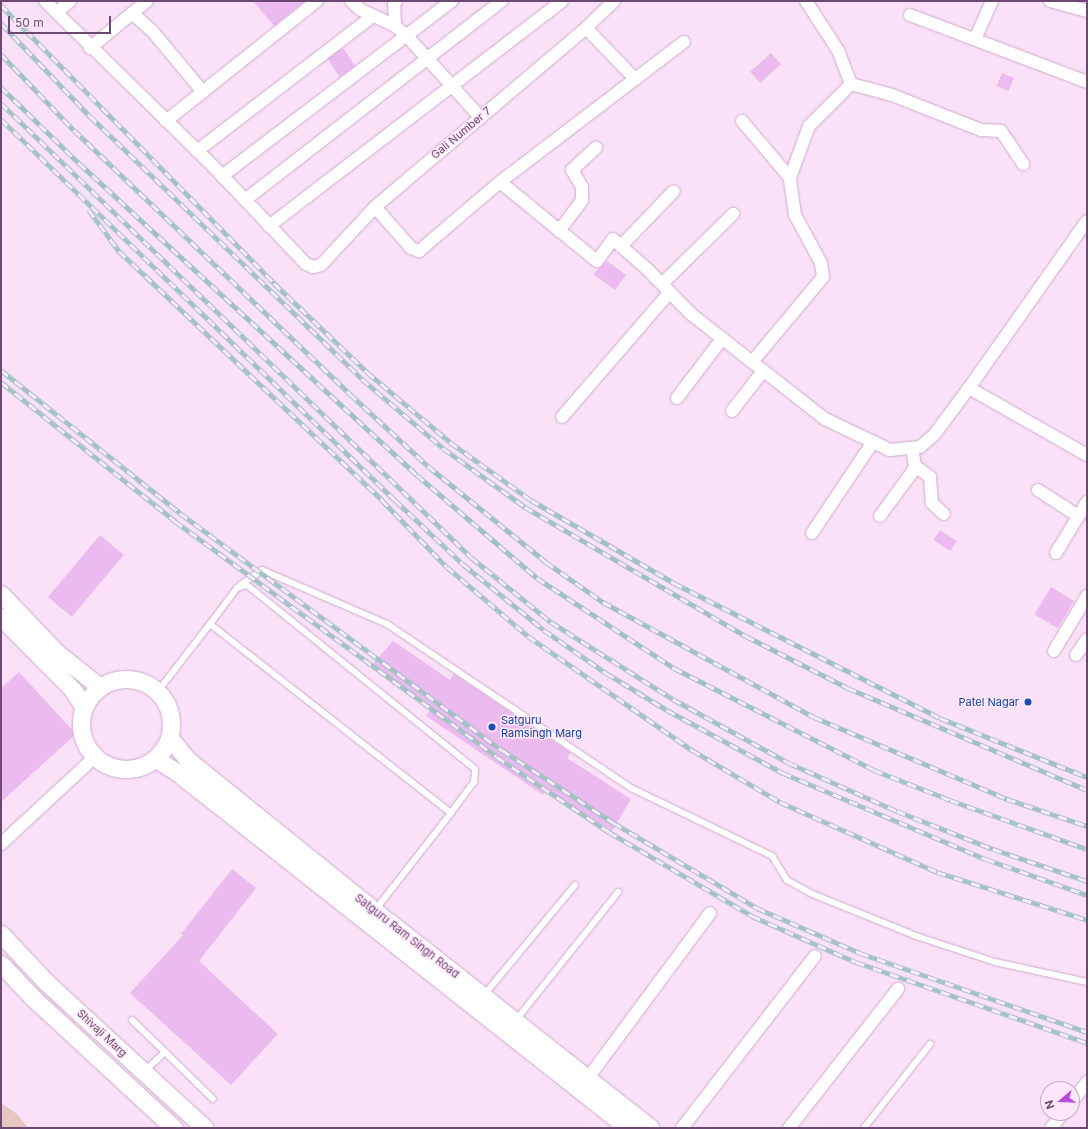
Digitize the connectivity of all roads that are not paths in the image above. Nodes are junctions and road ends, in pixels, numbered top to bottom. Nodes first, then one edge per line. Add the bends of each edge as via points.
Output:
1 (45, 1) edge
2 (70, 1) edge
3 (147, 1) edge
4 (317, 1) edge
5 (351, 1) edge
6 (396, 1) edge
7 (452, 1) edge
8 (502, 1) edge
9 (562, 1) edge
10 (614, 1) edge
11 (806, 1) edge
12 (992, 1) edge
13 (1050, 1) edge
14 (1087, 11) edge
15 (57, 12) junction
16 (132, 13) junction
17 (910, 15) dead end
18 (373, 16) junction
19 (395, 26) junction
20 (586, 28) junction
21 (407, 36) junction
22 (975, 39) junction
23 (684, 42) dead end
24 (90, 48) junction
25 (427, 58) junction
26 (635, 79) junction
27 (1087, 82) edge
28 (851, 84) junction
29 (452, 86) junction
30 (203, 92) junction
31 (480, 117) junction
32 (166, 121) junction
33 (742, 121) dead end
34 (596, 148) dead end
35 (197, 151) junction
36 (1023, 164) dead end
37 (222, 176) junction
38 (790, 178) junction
39 (500, 182) junction
40 (674, 191) dead end
41 (245, 200) junction
42 (375, 207) junction
43 (733, 214) dead end
44 (1087, 221) edge
45 (269, 226) junction
46 (559, 231) junction
47 (621, 246) junction
48 (666, 288) junction
49 (722, 339) junction
50 (752, 362) junction
51 (763, 371) junction
52 (969, 388) junction
53 (677, 398) dead end
54 (732, 411) dead end
55 (562, 417) dead end
56 (873, 442) junction
57 (912, 448) junction
58 (1087, 455) edge
59 (915, 466) junction
60 (1038, 490) dead end
61 (1087, 502) edge
62 (944, 514) dead end
63 (880, 516) dead end
64 (1078, 516) junction
65 (812, 533) dead end
66 (1056, 553) dead end
67 (240, 585) junction
68 (1, 594) edge
69 (1087, 596) edge
70 (1, 616) edge
71 (210, 624) junction
72 (1087, 638) edge
73 (1054, 651) dead end
74 (1076, 655) dead end
75 (100, 687) junction
76 (158, 691) junction
77 (84, 708) junction
78 (170, 738) junction
79 (95, 757) junction
80 (156, 759) junction
81 (451, 813) junction
82 (1, 844) edge
83 (575, 885) dead end
84 (618, 892) dead end
85 (375, 911) junction
86 (710, 913) dead end
87 (1, 934) edge
88 (815, 956) dead end
89 (1, 964) edge
90 (1087, 982) edge
91 (898, 989) dead end
92 (484, 996) junction
93 (132, 1020) dead end
94 (515, 1021) junction
95 (930, 1044) dead end
96 (165, 1052) junction
97 (144, 1072) junction
98 (588, 1078) junction
99 (1087, 1082) edge
100 (1080, 1091) edge
101 (213, 1099) dead end
102 (174, 1128) edge
103 (205, 1128) edge
104 (628, 1128) edge
105 (651, 1128) edge
106 (682, 1128) edge
107 (789, 1128) edge
108 (864, 1128) edge

1 - 15 street
2 - 15 street
3 - 16 street
4 - 30 street
5 - 18 street
6 - 19 street
7 - 21 street
8 - 25 street
9 - 29 street
10 - 20 street, Gali Number 7
11 - 28 street via 839,52
12 - 22 street
13 - 14 street
15 - 24 street
16 - 24 street
16 - 30 street via 153,32
17 - 22 street
18 - 19 street
18 - 35 street
19 - 21 street
20 - 26 street
20 - 31 street, Gali Number 7
21 - 25 street
21 - 37 street
22 - 27 street
23 - 26 street
24 - 32 street
25 - 29 street
25 - 41 street
26 - 39 street
28 - 36 street via 892,95 981,130 1001,131
28 - 38 street via 809,126
29 - 31 street
29 - 45 street
30 - 32 street
31 - 42 street, Gali Number 7
32 - 35 street
33 - 38 street
34 - 46 street via 572,170 582,187 582,200
35 - 37 street
37 - 41 street
38 - 50 street via 795,215 821,263 823,277
39 - 42 street via 419,251 411,248
39 - 46 street
40 - 47 street
41 - 45 street
42 - 45 street, Gali Number 7 via 321,265 312,267
43 - 48 street
44 - 52 street
46 - 47 street via 597,261 613,239
47 - 48 street
48 - 49 street via 691,314
48 - 55 street
49 - 50 street
49 - 53 street
50 - 51 street
51 - 54 street
51 - 56 street via 825,419
52 - 57 street via 934,435 920,447
52 - 58 street
56 - 57 street via 890,450
56 - 65 street
57 - 59 street
59 - 62 street via 930,477 932,503
59 - 63 street
60 - 64 street
61 - 64 street
64 - 66 street
67 - 71 lane
67 - 81 lane via 247,585 475,769 474,782
67 - 90 lane via 262,570 387,624 631,788 772,856 787,880 810,893 920,937 995,962
68 - 75 street via 57,653
69 - 73 street
70 - 77 street via 72,690
71 - 76 lane
71 - 81 lane
72 - 74 street
75 - 76 street via 119,679 140,681
75 - 77 street
76 - 78 street via 168,705 172,721
77 - 79 street via 81,725 85,743
78 - 80 street
78 - 85 street, Satguru Ram Singh Road via 188,760
79 - 80 street via 114,768 129,769 136,769
79 - 82 street
80 - 104 street, Satguru Ram Singh Road via 178,773
81 - 85 lane
83 - 92 lane
84 - 94 lane
85 - 92 street, Satguru Ram Singh Road
86 - 98 street
87 - 97 street, Shivaji Marg via 46,982
88 - 106 street
89 - 102 street, Shivaji Marg via 32,997
91 - 107 street
92 - 94 street, Satguru Ram Singh Road
93 - 96 lane
94 - 98 street, Satguru Ram Singh Road
95 - 108 lane
96 - 97 lane
96 - 101 lane
97 - 103 street, Shivaji Marg
98 - 105 street, Satguru Ram Singh Road
99 - 100 street

